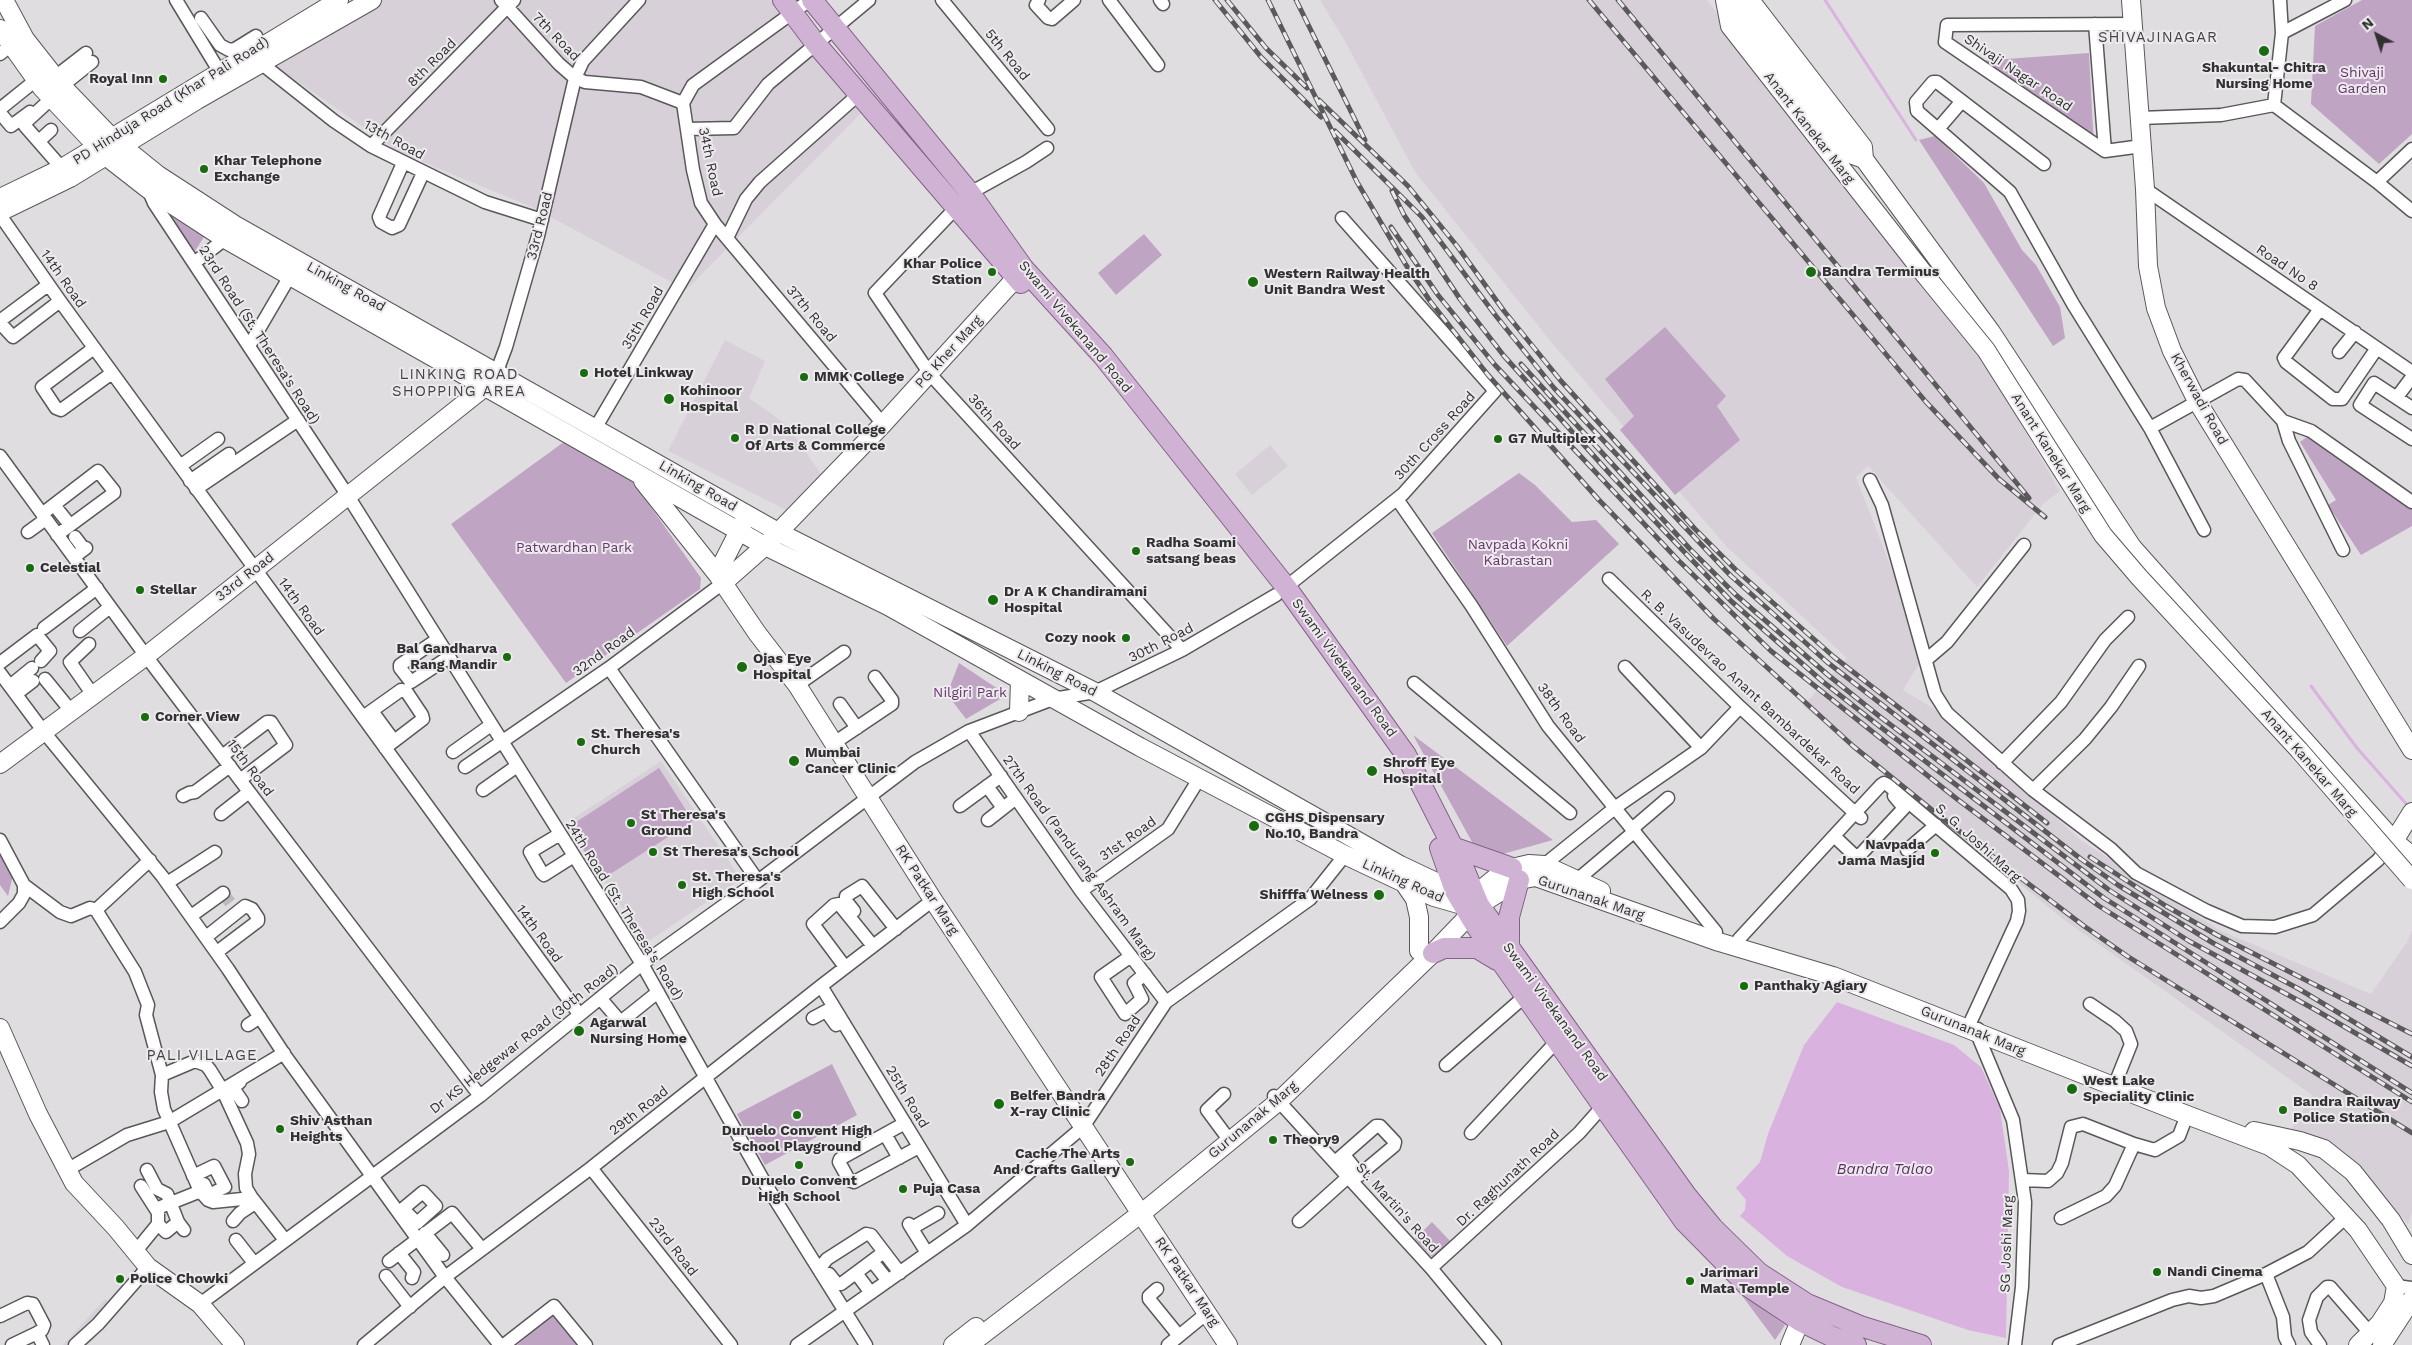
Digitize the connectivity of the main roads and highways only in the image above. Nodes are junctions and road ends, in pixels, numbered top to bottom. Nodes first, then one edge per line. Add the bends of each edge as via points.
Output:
1 (4, 0) edge
2 (372, 0) edge
3 (811, 0) edge
4 (1725, 0) edge
5 (1731, 0) edge
6 (1750, 0) edge
7 (2130, 0) edge
8 (340, 4) edge
9 (788, 7) edge
10 (3, 42) edge
11 (54, 90) junction
12 (109, 147) junction
13 (1864, 159) junction
14 (66, 173) junction
15 (0, 198) edge
16 (0, 213) edge
17 (235, 225) junction
18 (225, 239) junction
19 (1020, 273) junction
20 (486, 387) junction
21 (636, 472) junction
22 (747, 514) junction
23 (739, 531) junction
24 (778, 532) junction
25 (765, 546) junction
26 (720, 578) junction
27 (1020, 680) junction
28 (1019, 712) road end
29 (1384, 730) junction
30 (2412, 750) edge
31 (0, 764) edge
32 (2412, 812) edge
33 (2394, 840) junction
34 (1452, 847) junction
35 (2412, 856) edge
36 (1515, 874) junction
37 (2412, 880) edge
38 (1404, 883) junction
39 (1468, 902) junction
40 (1426, 952) junction
41 (1506, 956) junction
42 (1863, 985) junction
43 (1975, 1027) junction
44 (0, 1028) edge
45 (1138, 1209) junction
46 (2412, 1255) edge
47 (2404, 1287) edge
48 (2412, 1299) edge
49 (1804, 1313) junction
50 (2374, 1341) edge
51 (235, 1345) edge
52 (953, 1345) edge
53 (969, 1345) edge
54 (1228, 1345) edge
55 (1790, 1345) edge
56 (1856, 1345) edge
57 (1921, 1345) edge

1 - 11 main road, Linking Road
2 - 8 main road, PD Hinduja Road (Khar Pali Road)
3 - 19 main road, Swami Vivekanand Road via 970,193
4 - 37 main road, Anant Kanekar Marg, bridge via 1730,26 1986,350 2103,535 2299,750
5 - 13 main road via 1853,154
6 - 13 main road, Anant Kanekar Marg via 1862,147
7 - 30 main road, Kherwadi Road via 2148,266 2156,308 2172,351 2198,401
8 - 12 main road, PD Hinduja Road (Khar Pali Road) via 257,45
9 - 19 main road, Swami Vivekanand Road via 955,206
10 - 11 main road, Linking Road via 36,80
11 - 12 main road, Linking Road
12 - 14 main road, PD Hinduja Road (Khar Pali Road)
12 - 17 main road, Linking Road
12 - 18 main road, Linking Road via 148,189
13 - 33 main road, Anant Kanekar Marg via 1991,332 2132,547
14 - 15 main road, PD Hinduja Road (Khar Pali Road)
14 - 16 main road, PD Hinduja Road (Khar Pali Road)
17 - 18 main road
17 - 22 main road, Linking Road
18 - 20 main road, Linking Road
19 - 24 main road, PG Kher Marg via 930,374
19 - 29 main road, Swami Vivekanand Road via 1281,591
20 - 21 main road, Linking Road
20 - 31 main road, 33rd Road via 146,656
21 - 23 main road, Linking Road
21 - 26 main road, RK Patkar Marg
22 - 23 main road
22 - 24 main road, Linking Road
23 - 25 main road, Linking Road
23 - 26 main road
24 - 25 main road, PG Kher Marg
24 - 39 main road, Linking Road via 1095,692
25 - 26 main road, PG Kher Marg
25 - 27 main road, Linking Road via 888,606
26 - 45 main road, RK Patkar Marg via 797,685 866,798
27 - 28 main road
27 - 38 main road, Linking Road via 1198,779
29 - 34 main road, Swami Vivekanand Road via 1406,755
29 - 39 main road, Swami Vivekanand Road via 1417,789
32 - 33 main road
33 - 35 main road, Anant Kanekar Marg
34 - 36 main road
34 - 39 main road, Swami Vivekanand Road
36 - 39 main road, Gurunanak Marg
36 - 41 main road
36 - 42 main road, Gurunanak Marg via 1536,877 1719,942
36 - 42 main road, Gurunanak Marg via 1529,864 1544,865 1642,907
38 - 39 main road, Linking Road via 1434,896
38 - 40 main road via 1415,899
39 - 40 main road, Gurunanak Marg
39 - 41 main road, Swami Vivekanand Road
40 - 41 main road via 1444,948 1477,948
40 - 45 main road, Gurunanak Marg via 1276,1098
41 - 49 main road, Swami Vivekanand Road via 1686,1195 1714,1228
41 - 49 main road, Swami Vivekanand Road via 1524,997 1684,1221 1749,1287
42 - 43 main road, Gurunanak Marg
43 - 46 main road via 2250,1130 2324,1150 2353,1172 2391,1220
43 - 47 main road, Gurunanak Marg via 2281,1153 2298,1165 2358,1230
44 - 51 main road via 38,1114 74,1183 148,1266 200,1304
45 - 52 main road, Gurunanak Marg
45 - 53 main road, Gurunanak Marg
45 - 54 main road, RK Patkar Marg
47 - 50 main road via 2380,1323
48 - 50 main road
49 - 55 main road
49 - 56 main road, Swami Vivekanand Road via 1832,1337
49 - 57 main road, Swami Vivekanand Road

